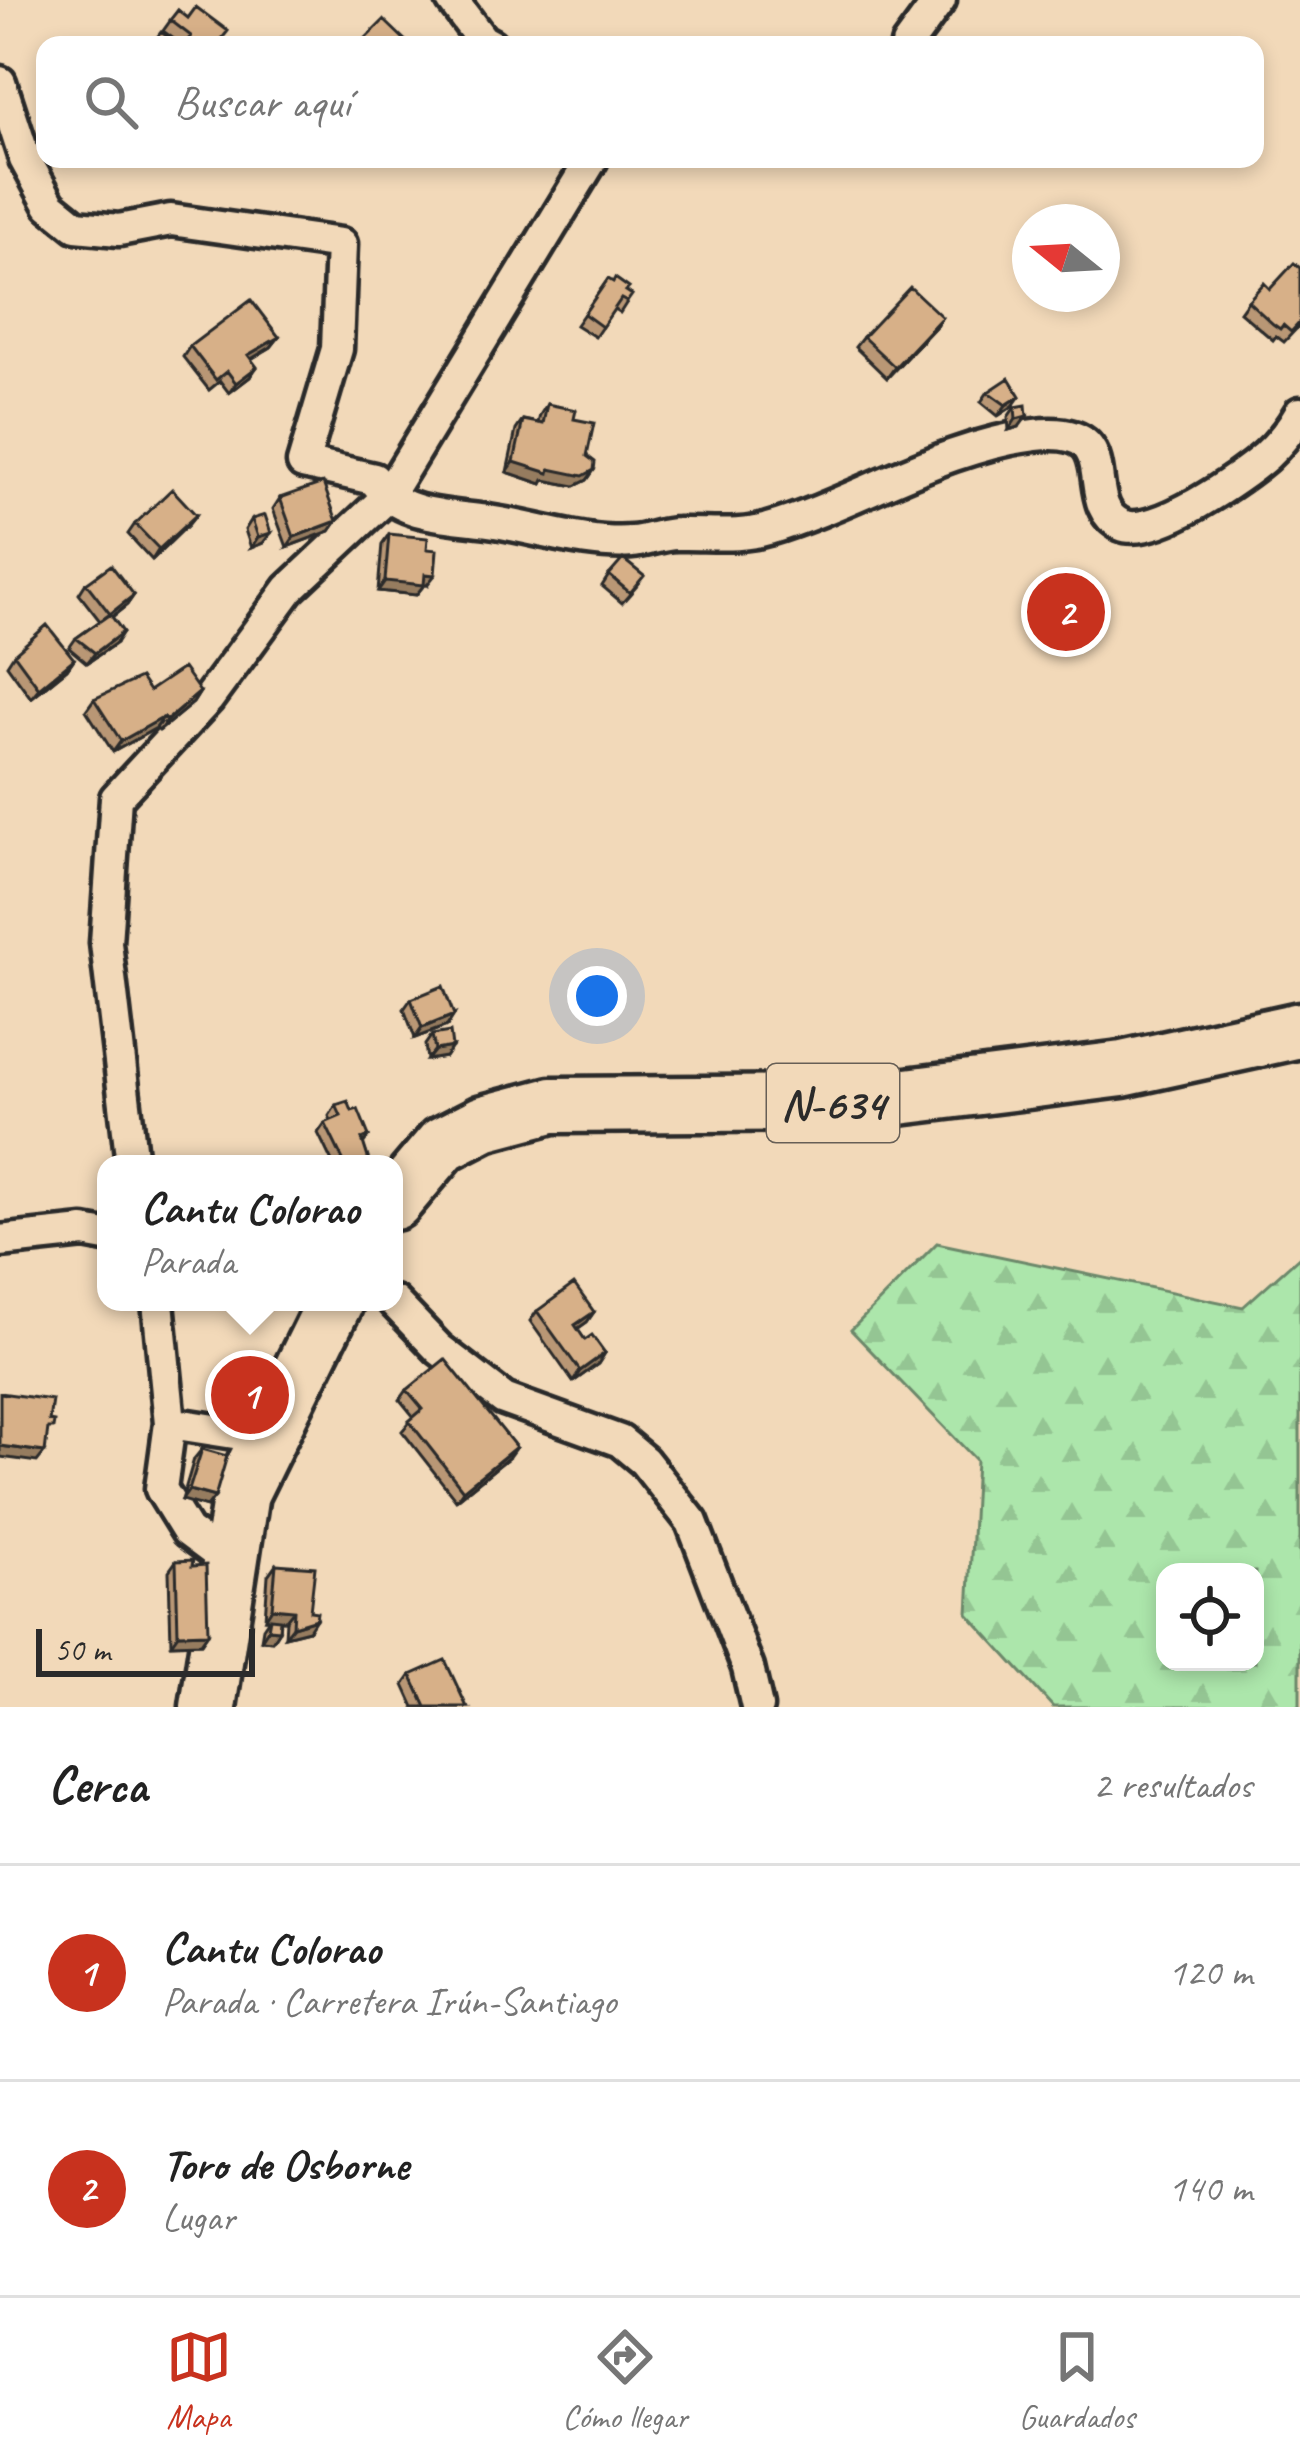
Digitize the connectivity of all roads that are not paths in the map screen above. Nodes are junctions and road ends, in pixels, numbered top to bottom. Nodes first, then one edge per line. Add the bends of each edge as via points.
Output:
1 (452, 0) edge
2 (940, 0) edge
3 (479, 36) edge
4 (914, 36) edge
5 (0, 82) edge
6 (587, 168) edge
7 (1300, 413) edge
8 (386, 498) junction
9 (1300, 1030) edge
10 (131, 1155) edge
11 (403, 1191) edge
12 (97, 1234) edge
13 (0, 1241) edge
14 (159, 1311) edge
15 (330, 1311) edge
16 (403, 1311) edge
17 (170, 1423) junction
18 (266, 1438) junction
19 (230, 1563) junction
20 (208, 1707) edge
21 (757, 1707) edge

1 - 3 street
2 - 4 street
5 - 8 street via 25,159 50,205 76,226 119,230 171,220 340,244 337,349 303,463 374,479
6 - 8 street
7 - 8 street via 1265,457 1162,523 1138,528 1120,525 1107,511 1094,458 1071,434 983,448 765,530 732,534 602,542 424,513
8 - 10 street via 289,590 208,699 116,798 106,943
9 - 11 highway, N-634 via 1122,1069 851,1102 552,1105 443,1144
12 - 13 street
14 - 17 street
15 - 18 highway
16 - 21 street via 503,1399 620,1441 644,1461 692,1522
17 - 18 street
17 - 19 street via 161,1489 187,1531
18 - 19 highway via 241,1493
19 - 20 highway

